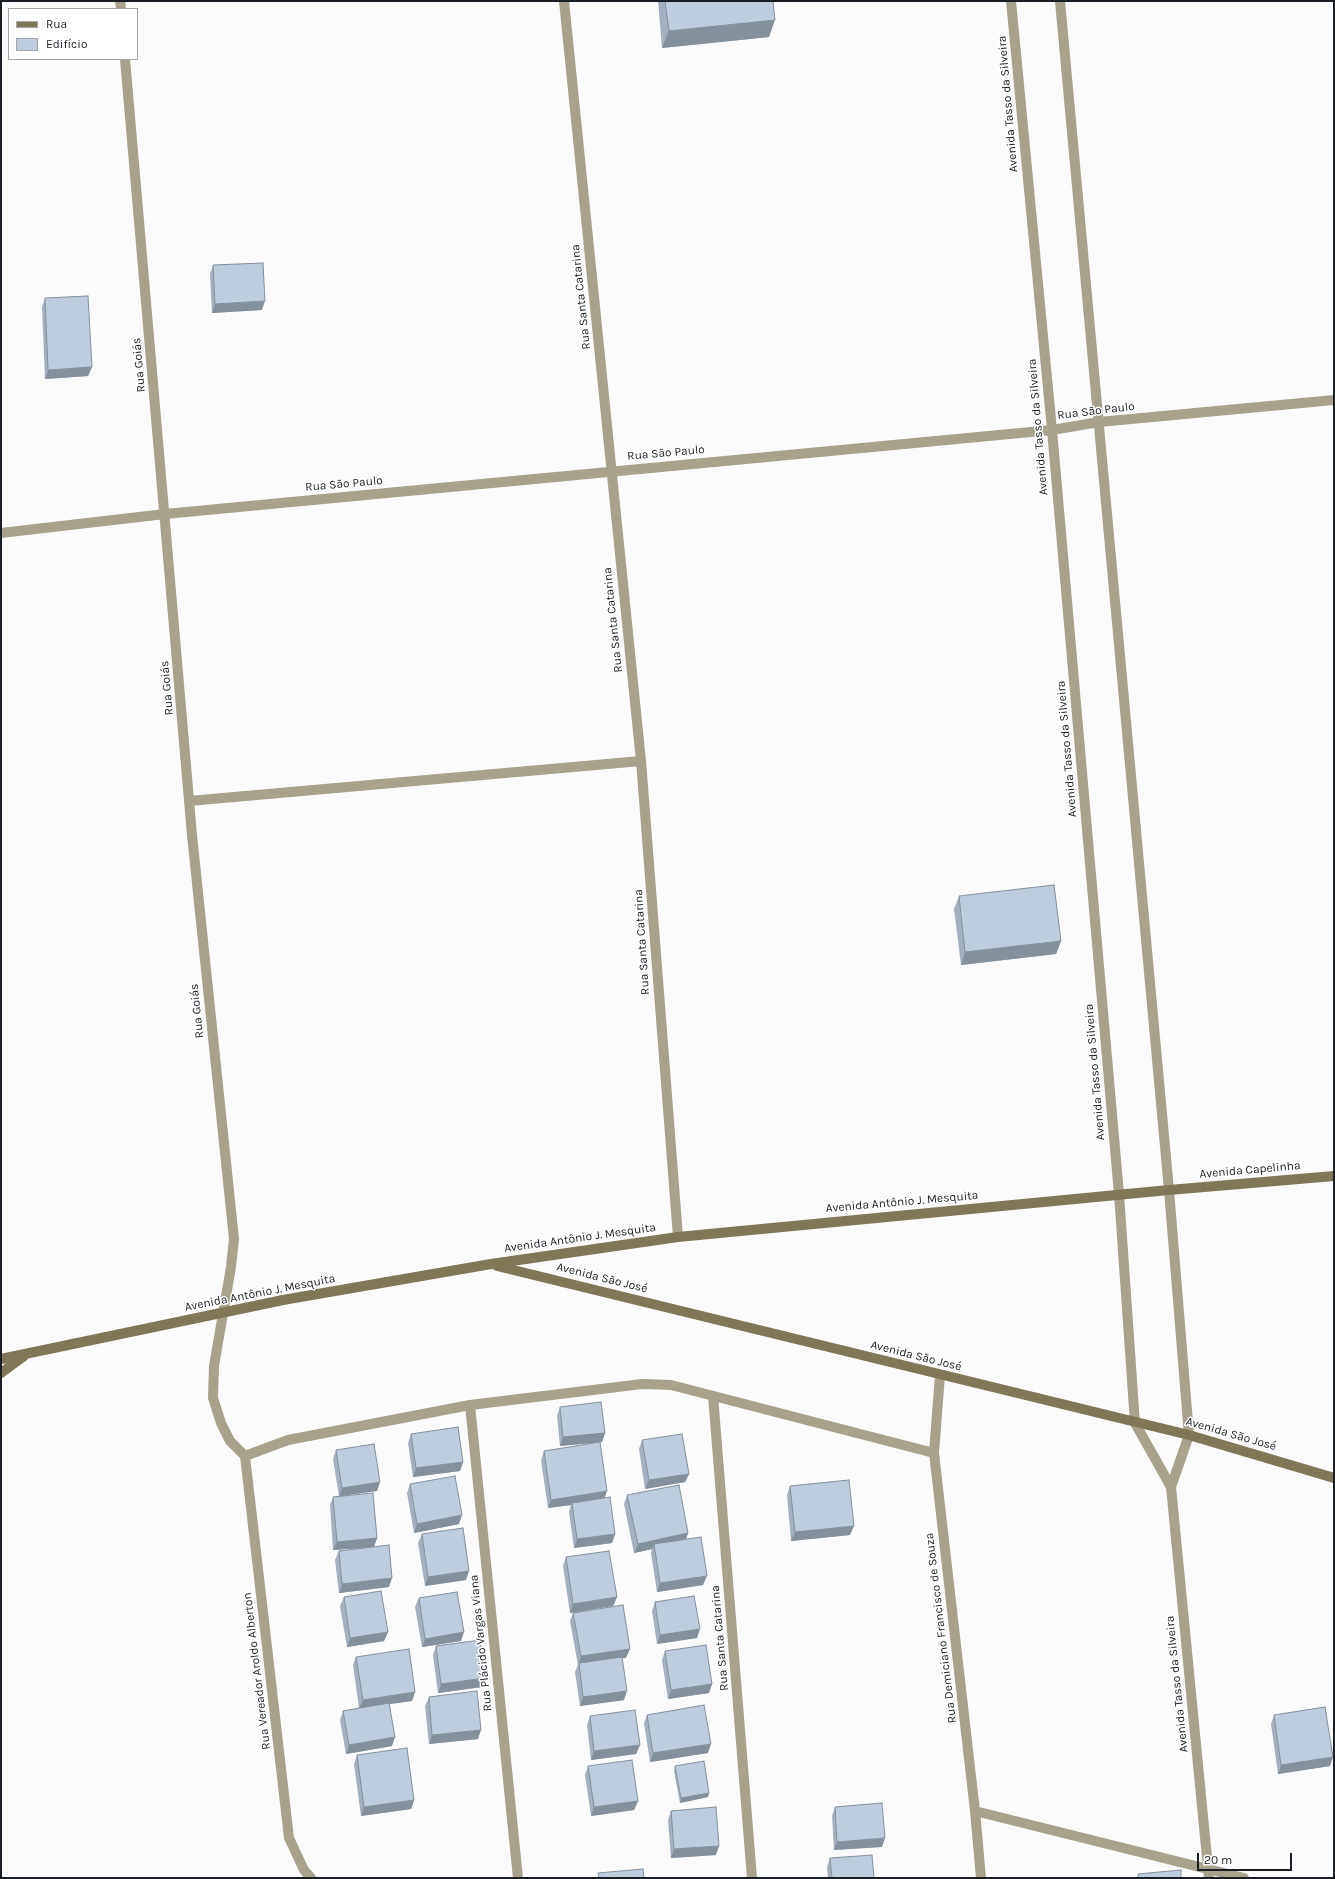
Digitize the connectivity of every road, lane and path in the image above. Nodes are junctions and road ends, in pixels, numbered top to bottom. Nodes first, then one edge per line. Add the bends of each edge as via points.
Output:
1 (564, 1) edge
2 (1011, 1) edge
3 (1060, 1) edge
4 (125, 60) edge
5 (1334, 400) edge
6 (1099, 422) junction
7 (1052, 430) junction
8 (611, 472) junction
9 (165, 514) junction
10 (1, 533) edge
11 (641, 761) junction
12 (189, 801) junction
13 (1334, 1176) edge
14 (1169, 1190) junction
15 (1119, 1194) junction
16 (678, 1237) junction
17 (491, 1264) junction
18 (222, 1314) junction
19 (25, 1354) junction
20 (1, 1359) edge
21 (1, 1374) edge
22 (940, 1375) junction
23 (713, 1396) junction
24 (470, 1405) junction
25 (1135, 1423) junction
26 (1189, 1435) junction
27 (934, 1453) junction
28 (245, 1456) junction
29 (1334, 1478) edge
30 (1171, 1487) junction
31 (975, 1811) junction
32 (1209, 1874) edge
33 (311, 1878) edge
34 (518, 1878) edge
35 (752, 1878) edge
36 (981, 1878) edge
37 (1244, 1878) edge

1 - 8 street, Rua Santa Catarina
2 - 7 street, Avenida Tasso da Silveira
3 - 6 street, Avenida Tasso da Silveira
4 - 9 street, Rua Goiás
5 - 6 street, Rua São Paulo
6 - 7 street, Rua São Paulo
6 - 14 street, Avenida Tasso da Silveira
7 - 8 street, Rua São Paulo
7 - 15 street, Avenida Tasso da Silveira
8 - 9 street, Rua São Paulo
8 - 11 street, Rua Santa Catarina
9 - 10 street, Rua São Paulo
9 - 12 street, Rua Goiás
11 - 12 street
11 - 16 street, Rua Santa Catarina
12 - 18 street, Rua Goiás via 234,1239
13 - 14 main road, Avenida Capelinha
14 - 15 main road, Avenida Antônio J. Mesquita
14 - 26 street, Avenida Tasso da Silveira
15 - 16 main road, Avenida Antônio J. Mesquita
15 - 25 street, Avenida Tasso da Silveira
16 - 17 main road, Avenida Antônio J. Mesquita
17 - 18 main road, Avenida Antônio J. Mesquita via 283,1300
17 - 22 main road, Avenida São José
18 - 19 main road, Avenida Antônio J. Mesquita
18 - 28 street, Rua Goiás via 214,1366 213,1398 230,1441
19 - 20 main road, Avenida Antônio J. Mesquita
19 - 21 main road
22 - 25 main road, Avenida São José
22 - 27 street, Rua Demiciano Francisco de Souza
23 - 24 street via 671,1385 642,1384
23 - 27 street
23 - 35 street, Rua Santa Catarina
24 - 28 street via 288,1440
24 - 34 street, Rua Plácido Vargas Viana
25 - 26 main road, Avenida São José
25 - 30 street, Avenida Tasso da Silveira
26 - 29 main road, Avenida São José
26 - 30 street, Avenida Tasso da Silveira
27 - 31 street, Rua Demiciano Francisco de Souza
28 - 33 street, Rua Vereador Aroldo Alberton via 289,1838 304,1870
30 - 32 street, Avenida Tasso da Silveira
31 - 32 street
31 - 36 street, Rua Demiciano Francisco de Souza
32 - 37 street

